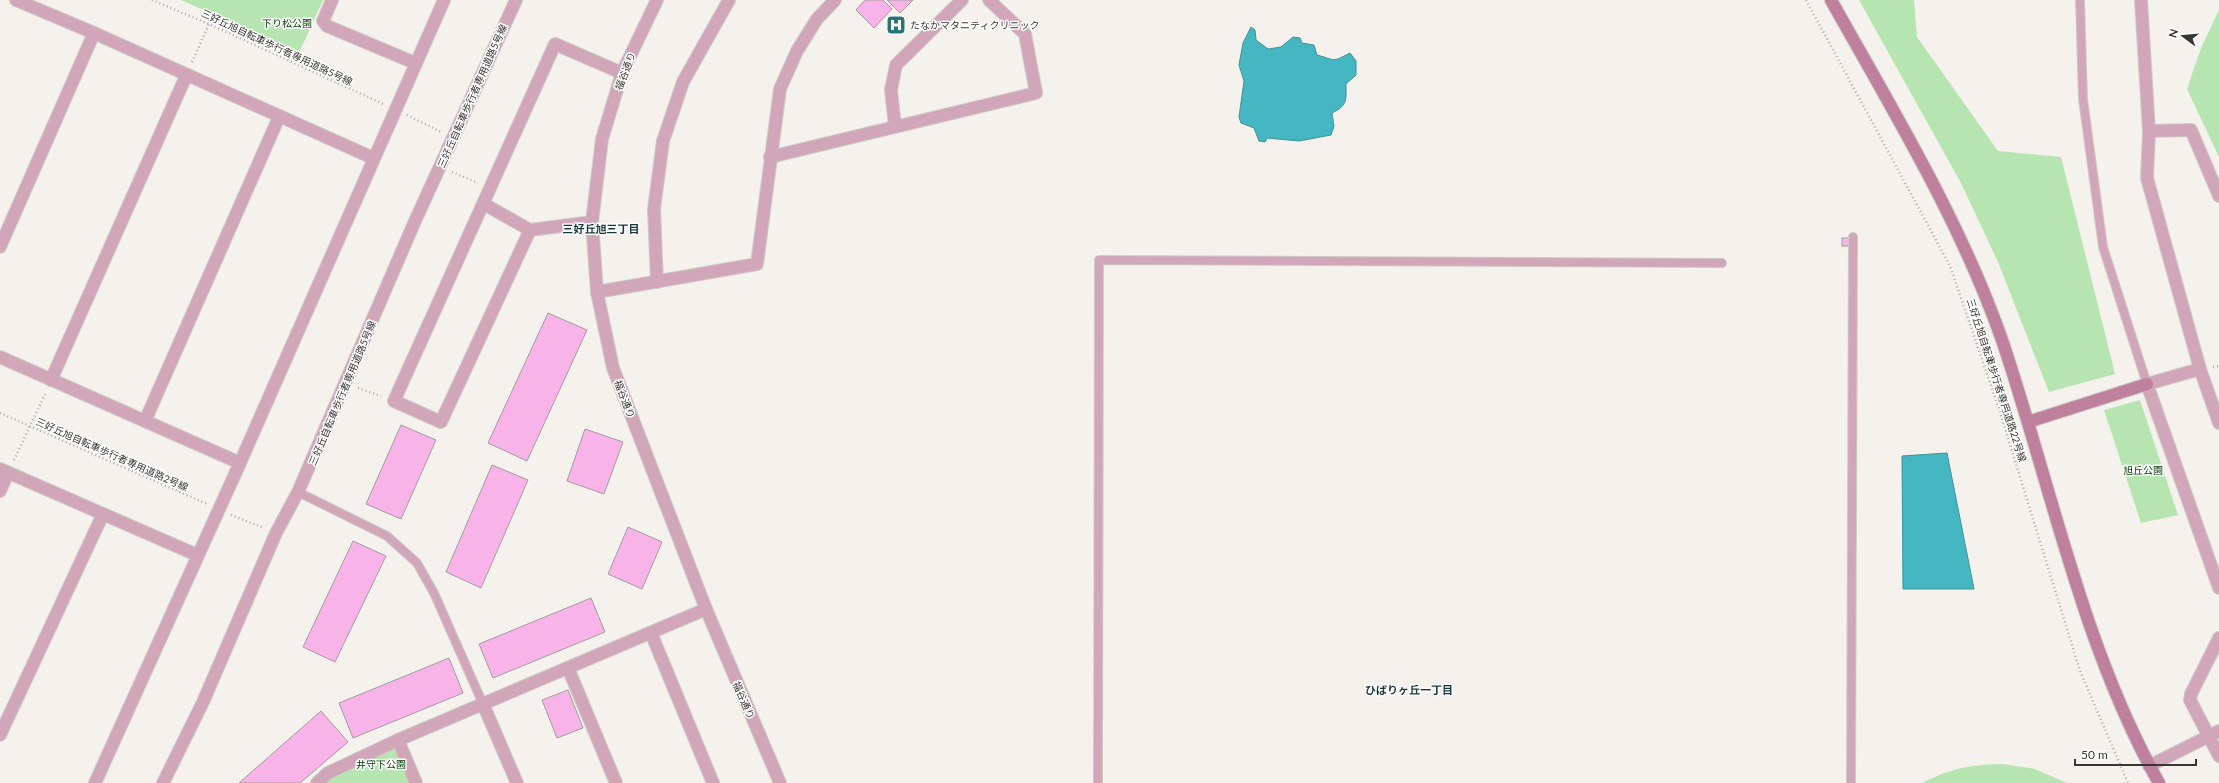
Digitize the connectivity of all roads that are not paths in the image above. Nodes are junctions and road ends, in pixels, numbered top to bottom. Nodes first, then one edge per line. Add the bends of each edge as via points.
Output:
1 (16, 0) edge
2 (332, 0) edge
3 (444, 0) edge
4 (516, 0) edge
5 (657, 0) edge
6 (729, 0) edge
7 (835, 0) edge
8 (962, 0) edge
9 (989, 0) edge
10 (1832, 0) edge
11 (2080, 0) edge
12 (2142, 0) edge
13 (94, 33) junction
14 (416, 63) junction
15 (622, 73) junction
16 (186, 76) junction
17 (279, 117) junction
18 (895, 126) junction
19 (2148, 131) junction
20 (770, 157) junction
21 (373, 158) junction
22 (2219, 196) edge
23 (484, 204) junction
24 (592, 222) junction
25 (530, 230) junction
26 (1853, 237) dead end
27 (0, 248) edge
28 (1722, 263) dead end
29 (657, 282) junction
30 (597, 292) junction
31 (0, 357) edge
32 (2200, 369) junction
33 (51, 380) junction
34 (2147, 384) junction
35 (145, 421) junction
36 (2028, 422) junction
37 (2219, 423) edge
38 (240, 463) junction
39 (4, 471) edge
40 (0, 491) edge
41 (298, 492) junction
42 (103, 514) junction
43 (197, 555) junction
44 (2219, 588) edge
45 (706, 609) junction
46 (651, 633) junction
47 (2219, 638) edge
48 (568, 668) junction
49 (483, 704) junction
50 (2213, 734) edge
51 (0, 735) edge
52 (398, 740) junction
53 (2219, 756) edge
54 (2149, 766) junction
55 (95, 783) edge
56 (163, 783) edge
57 (317, 783) edge
58 (416, 783) edge
59 (517, 783) edge
60 (616, 783) edge
61 (713, 783) edge
62 (780, 783) edge
63 (1098, 783) edge
64 (1851, 783) edge
65 (2158, 783) edge

1 - 13 street
2 - 14 street via 323,21 327,26
3 - 14 street
4 - 41 street, 三好丘自転車歩行者専用道路5号線 via 440,166
5 - 15 street, 福谷通り
6 - 29 street via 684,82 663,141 654,209
7 - 20 street via 817,20 797,51 780,89
8 - 18 street via 896,64 892,90
9 - 18 street via 1025,34 1036,93
10 - 36 street via 1926,171 1973,267
11 - 34 lane via 2083,99 2103,247
12 - 19 street
13 - 16 street
13 - 27 street
14 - 21 street
15 - 23 street via 555,44
15 - 24 street, 福谷通り via 602,139
16 - 17 street
16 - 33 street
17 - 21 street
17 - 35 street
18 - 20 street
19 - 22 street via 2191,130
19 - 32 street via 2147,178
20 - 29 street via 757,264
21 - 38 street
23 - 25 street
23 - 25 street via 394,401 441,422
24 - 25 street
24 - 30 street, 福谷通り
26 - 64 lane
28 - 63 lane via 1099,260
29 - 30 street
30 - 45 street, 福谷通り via 613,368
31 - 33 street
32 - 34 street
32 - 37 street
33 - 35 street
34 - 36 street
34 - 44 street
35 - 38 street
36 - 54 street via 2105,668
38 - 43 street
39 - 40 street
39 - 42 street
41 - 49 lane via 387,536 417,563 434,593
41 - 56 street, 三好丘自転車歩行者専用道路5号線 via 276,533 203,702
42 - 43 street
42 - 51 street
43 - 55 street
45 - 46 street
45 - 62 street, 福谷通り
46 - 48 street
46 - 61 street
47 - 50 street via 2190,700
48 - 49 street
48 - 60 street
49 - 52 street
49 - 59 street
50 - 53 street
50 - 54 street
52 - 57 street via 328,773
52 - 58 street
54 - 65 street

